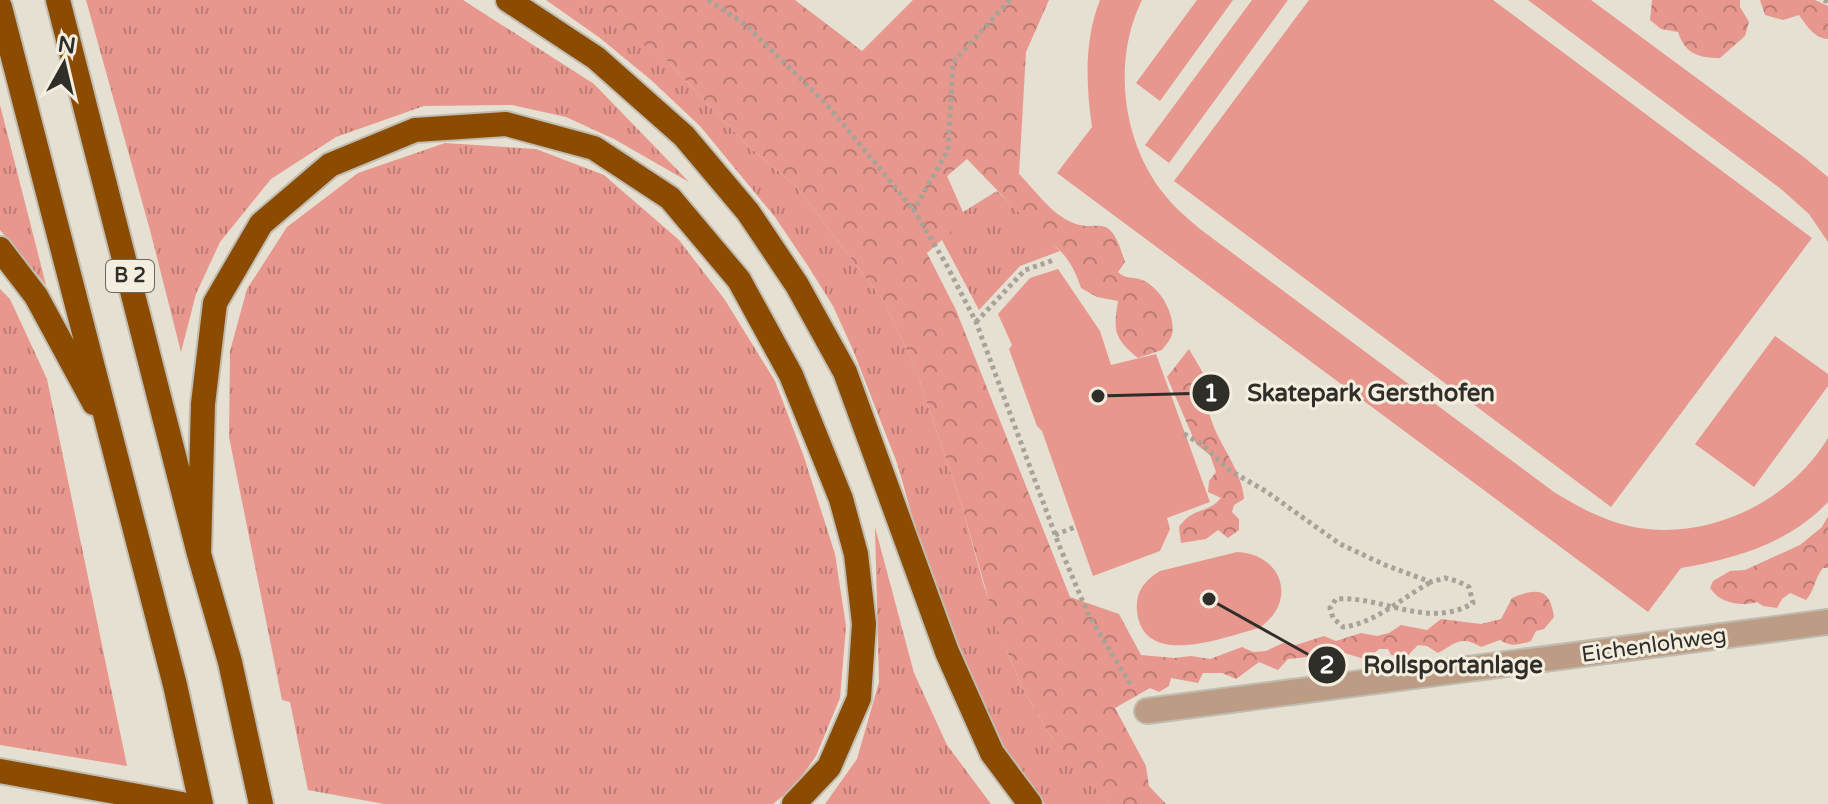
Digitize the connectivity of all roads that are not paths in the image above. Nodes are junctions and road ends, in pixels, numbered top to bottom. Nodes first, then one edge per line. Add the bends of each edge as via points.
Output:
1 (58, 0) edge
2 (508, 0) edge
3 (0, 7) edge
4 (0, 249) edge
5 (112, 437) junction
6 (199, 554) junction
7 (1828, 622) edge
8 (1147, 711) road end
9 (0, 771) edge
10 (182, 804) edge
11 (201, 804) edge
12 (261, 804) edge
13 (794, 804) edge
14 (1030, 804) edge

1 - 6 highway, B 2
2 - 14 highway via 596,58 684,136 748,212 797,285 845,372 947,652 992,753
3 - 5 highway, B 2
4 - 5 highway via 36,296
5 - 11 highway, B 2
6 - 12 highway, B 2
6 - 13 highway via 203,404 215,303 261,224 330,165 415,130 506,124 594,148 670,198 739,280 791,375 841,499 856,554 864,624 859,698 829,767
7 - 8 street, Eichenlohweg
9 - 10 highway

